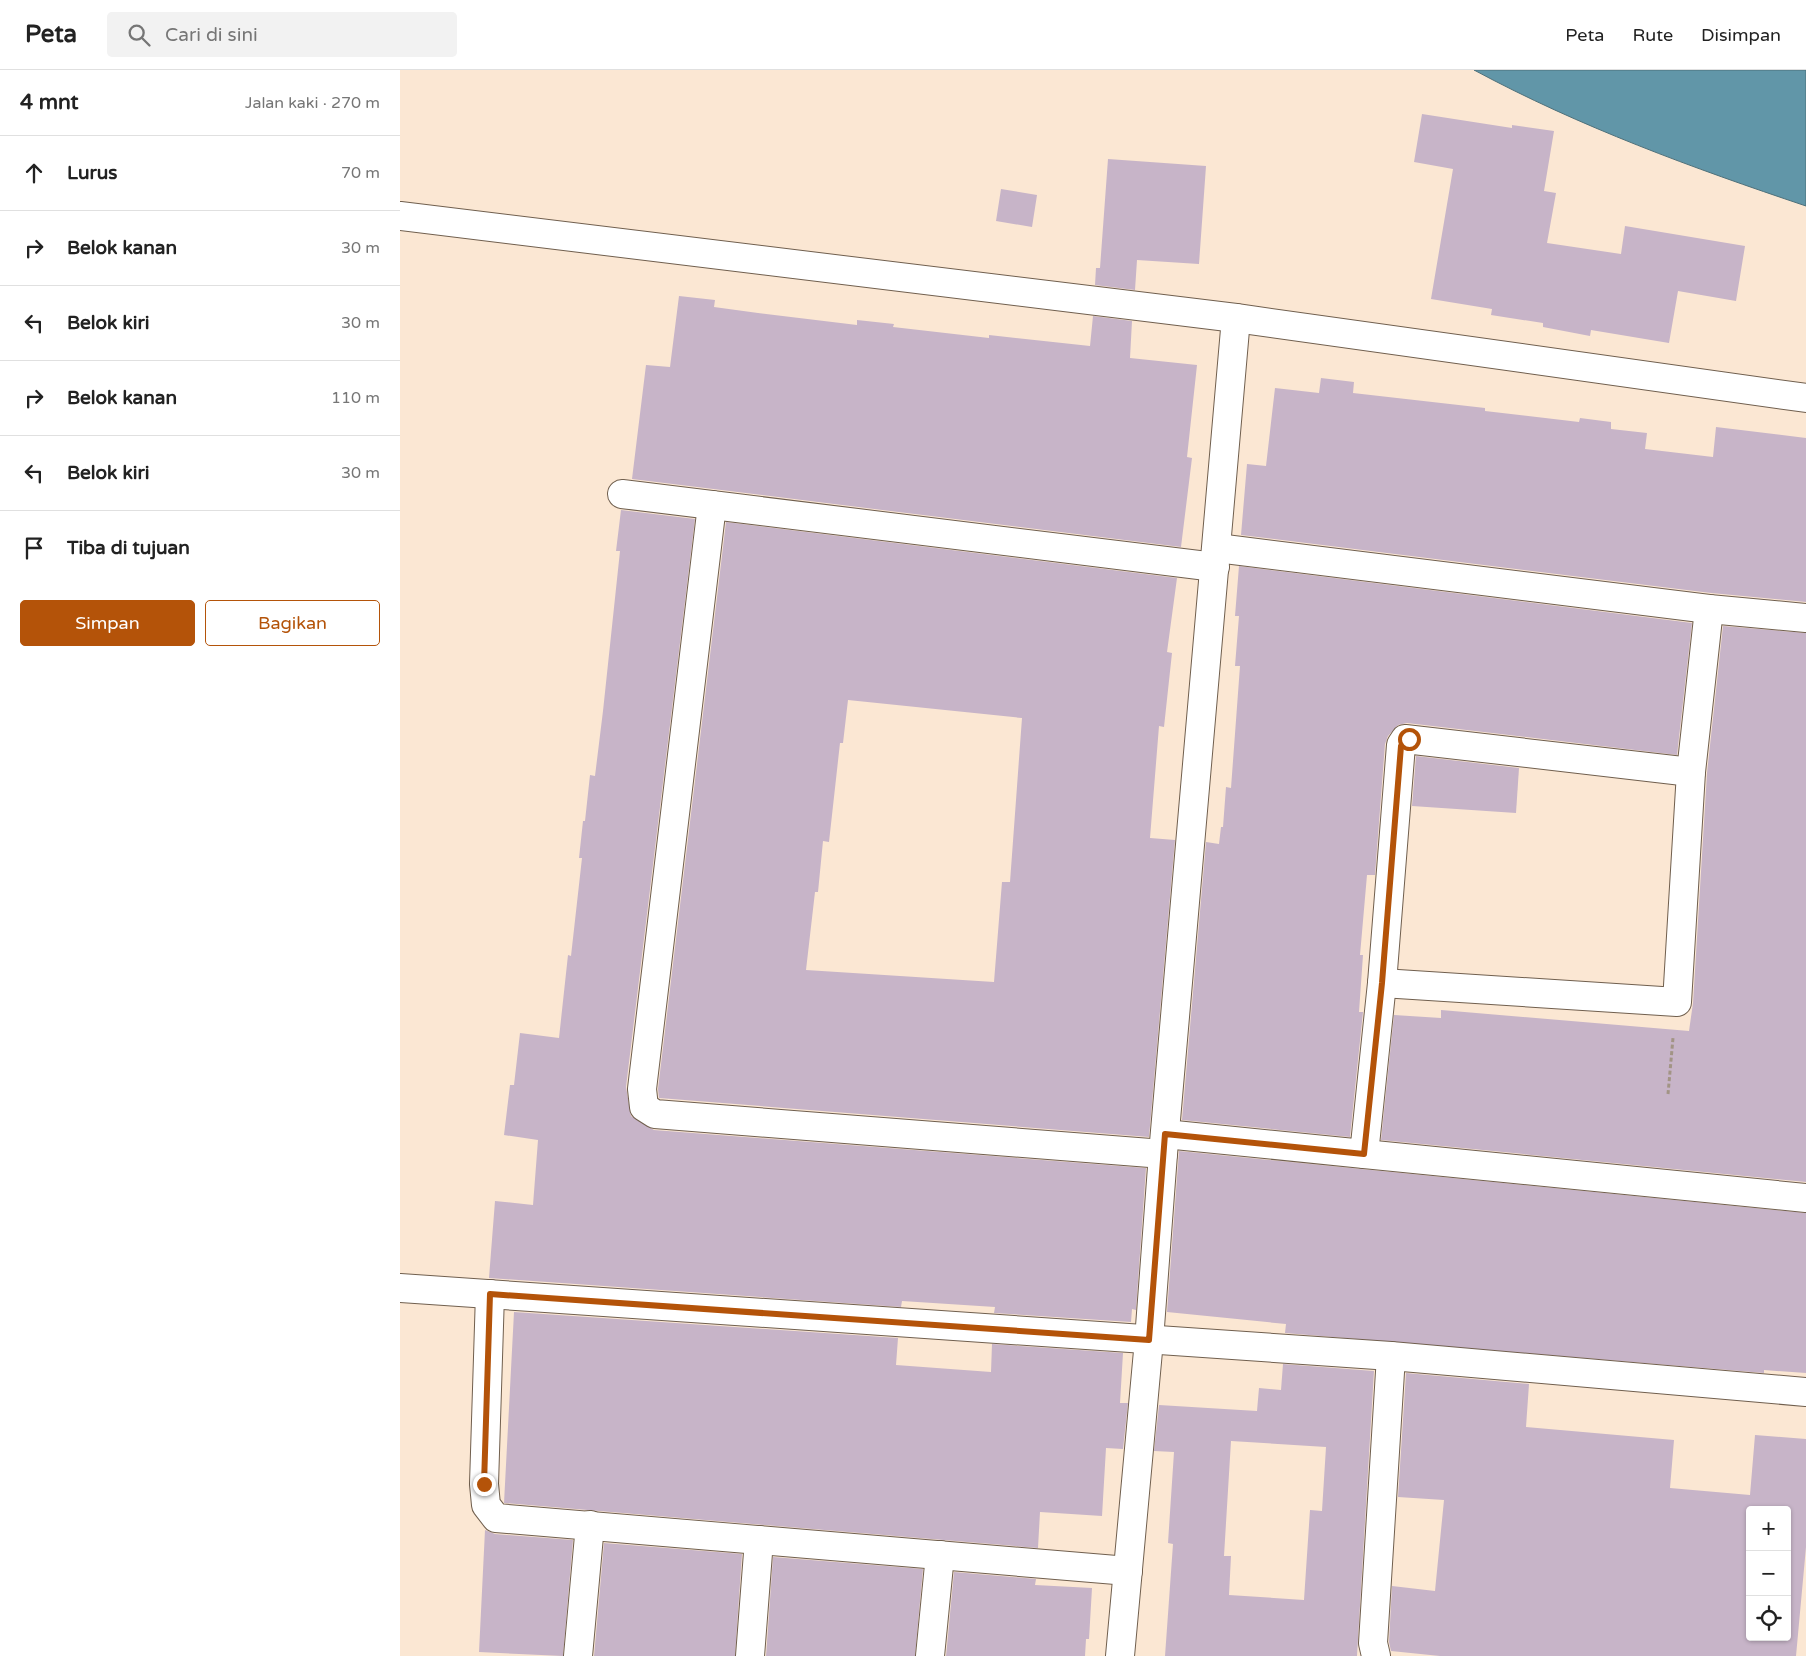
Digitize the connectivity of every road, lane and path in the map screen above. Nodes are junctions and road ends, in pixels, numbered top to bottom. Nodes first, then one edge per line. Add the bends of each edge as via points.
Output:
1 (400, 216) edge
2 (1236, 318) junction
3 (1806, 398) edge
4 (622, 494) dead end
5 (712, 505) junction
6 (1216, 558) junction
7 (1709, 609) junction
8 (1806, 618) edge
9 (1691, 772) junction
10 (1382, 983) junction
11 (1677, 1002) junction
12 (1668, 1094) dead end
13 (1164, 1144) junction
14 (1364, 1154) junction
15 (1806, 1198) edge
16 (400, 1288) edge
17 (490, 1294) junction
18 (1149, 1340) junction
19 (1391, 1356) junction
20 (1806, 1392) edge
21 (590, 1525) junction
22 (759, 1540) junction
23 (940, 1555) junction
24 (1128, 1571) junction
25 (578, 1656) edge
26 (750, 1656) edge
27 (930, 1656) edge
28 (1120, 1656) edge
29 (1376, 1656) edge

1 - 2 street
2 - 3 street
2 - 6 street
4 - 5 street
5 - 6 street
5 - 13 street via 642,1089 644,1106 654,1114
6 - 7 street
6 - 13 street
7 - 8 street
7 - 9 street
9 - 10 street via 1406,739 1401,746
9 - 11 street
10 - 11 street
10 - 14 street
11 - 12 path
13 - 14 street
13 - 18 street
14 - 15 street
16 - 17 street
17 - 18 street
17 - 21 street via 486,1505 496,1518
18 - 19 street
18 - 24 street
19 - 20 street
19 - 29 street via 1373,1643
21 - 22 street
21 - 25 street
22 - 23 street
22 - 26 street
23 - 24 street
23 - 27 street
24 - 28 street

